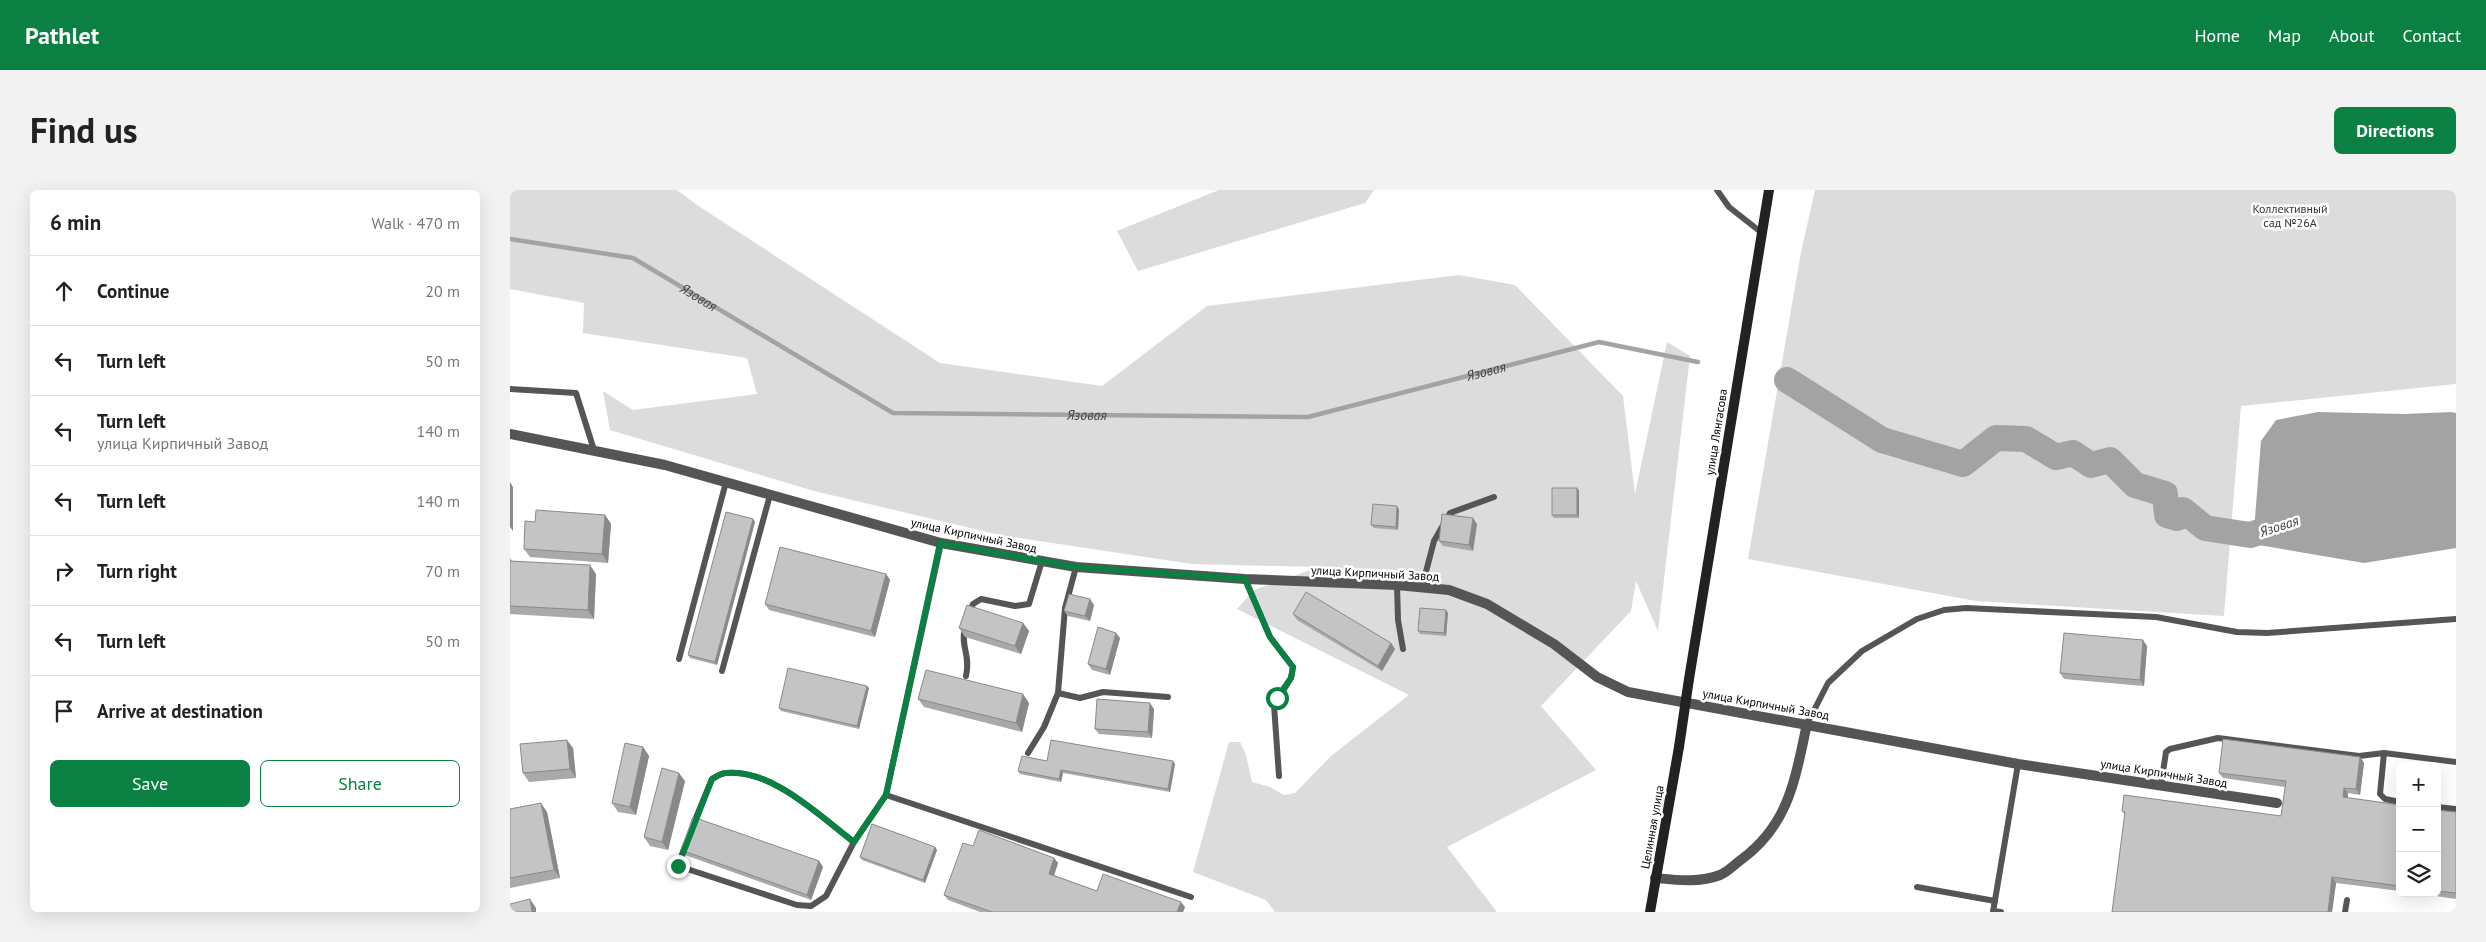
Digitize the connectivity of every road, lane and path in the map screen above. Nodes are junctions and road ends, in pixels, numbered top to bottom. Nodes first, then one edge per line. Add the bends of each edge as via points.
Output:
1 (1717, 190) edge
2 (1769, 190) edge
3 (1762, 233) junction
4 (510, 389) edge
5 (510, 434) edge
6 (594, 450) junction
7 (726, 482) junction
8 (770, 495) junction
9 (1494, 497) dead end
10 (940, 543) junction
11 (1042, 561) junction
12 (1076, 567) junction
13 (1245, 579) junction
14 (1397, 585) junction
15 (1422, 587) junction
16 (2456, 619) edge
17 (1403, 650) dead end
18 (679, 660) dead end
19 (722, 671) dead end
20 (966, 676) dead end
21 (1058, 693) junction
22 (1168, 697) dead end
23 (1807, 724) junction
24 (1678, 747) joint
25 (1028, 753) dead end
26 (2384, 753) junction
27 (2456, 762) edge
28 (2018, 764) junction
29 (1279, 776) dead end
30 (2161, 785) junction
31 (886, 795) junction
32 (2396, 801) edge
33 (2277, 803) dead end
34 (2441, 808) edge
35 (2456, 810) edge
36 (691, 831) edge
37 (688, 840) edge
38 (854, 842) junction
39 (1656, 878) junction
40 (1917, 887) dead end
41 (1191, 896) dead end
42 (2347, 900) dead end
43 (1994, 901) junction
44 (1993, 911) edge
45 (1650, 912) edge
46 (2001, 912) edge
47 (2346, 912) edge

1 - 3 lane via 1729,207
2 - 3 main road, улица Лянгасова
3 - 24 main road, улица Лянгасова, bridge
4 - 6 lane via 576,393
5 - 6 street, улица Кирпичный Завод
6 - 7 street, улица Кирпичный Завод
7 - 8 street, улица Кирпичный Завод
7 - 18 lane
8 - 10 street, улица Кирпичный Завод
8 - 19 lane
9 - 15 lane via 1450,513 1434,541
10 - 11 street, улица Кирпичный Завод
10 - 31 lane
11 - 12 street, улица Кирпичный Завод
11 - 20 lane via 1029,604 1015,606 981,599 973,604 964,632 969,660
12 - 13 street, улица Кирпичный Завод
12 - 21 lane via 1065,608
13 - 14 street, улица Кирпичный Завод
13 - 29 lane via 1270,637 1293,667 1291,678 1274,705
14 - 15 street, улица Кирпичный Завод
14 - 17 lane
15 - 23 street, улица Кирпичный Завод via 1450,590 1487,604 1554,644 1597,677 1628,692
16 - 23 lane via 2267,633 2237,632 2156,617 1966,608 1944,610 1917,619 1862,651 1828,683
21 - 22 lane via 1080,698 1102,692
21 - 25 lane via 1044,727
23 - 28 street, улица Кирпичный Завод
23 - 39 street via 1792,793 1776,825 1750,853 1721,875 1687,881
24 - 39 main road, Целинная улица
26 - 27 lane
26 - 30 lane via 2359,756 2218,738 2170,748 2165,756
26 - 32 lane via 2380,794 2385,799
28 - 30 street, улица Кирпичный Завод
28 - 43 lane
30 - 33 street, улица Кирпичный Завод
31 - 38 lane
31 - 41 lane
34 - 35 lane
36 - 38 lane via 712,779 725,773 754,776 789,792
37 - 38 lane via 678,866 797,905 811,906 826,896
39 - 45 main road, Целинная улица
40 - 43 lane
42 - 47 lane
43 - 44 lane
44 - 46 lane

